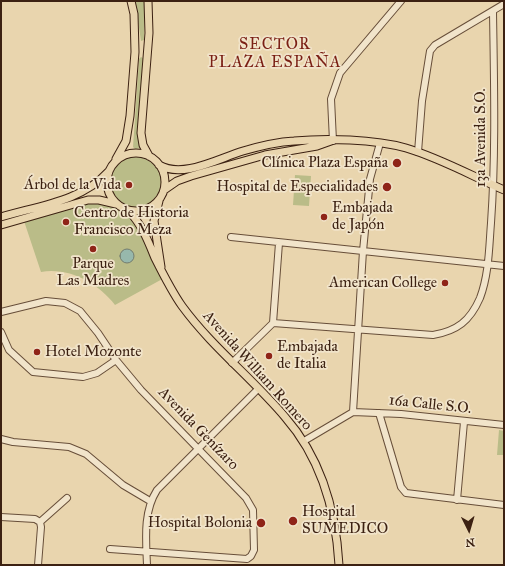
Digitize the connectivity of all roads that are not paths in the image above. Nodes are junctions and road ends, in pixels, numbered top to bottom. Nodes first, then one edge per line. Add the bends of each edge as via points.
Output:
1 (131, 1) edge
2 (148, 1) edge
3 (399, 3) edge
4 (504, 4) edge
5 (493, 11) junction
6 (333, 141) junction
7 (380, 143) junction
8 (418, 152) junction
9 (149, 156) junction
10 (113, 164) junction
11 (159, 165) junction
12 (108, 172) junction
13 (495, 186) junction
14 (164, 190) junction
15 (504, 190) edge
16 (160, 198) junction
17 (116, 204) junction
18 (34, 207) junction
19 (129, 211) junction
20 (1, 217) edge
21 (1, 221) edge
22 (1, 225) edge
23 (231, 237) dead end
24 (279, 243) junction
25 (363, 251) junction
26 (488, 265) junction
27 (504, 266) edge
28 (162, 269) junction
29 (1, 312) edge
30 (273, 323) junction
31 (358, 331) junction
32 (1, 332) edge
33 (116, 360) junction
34 (232, 363) junction
35 (258, 390) junction
36 (354, 412) junction
37 (379, 413) junction
38 (464, 422) junction
39 (504, 425) edge
40 (1, 439) edge
41 (304, 441) junction
42 (198, 448) junction
43 (67, 498) dead end
44 (457, 500) junction
45 (150, 501) junction
46 (504, 504) edge
47 (1, 517) edge
48 (40, 522) junction
49 (110, 549) dead end
50 (146, 551) junction
51 (38, 565) edge
52 (146, 565) edge
53 (339, 565) edge

1 - 10 main road via 135,52 129,128 122,150
2 - 9 main road via 149,32 141,134
3 - 6 street via 340,73 331,99
4 - 5 street
5 - 8 street via 435,45 430,51
5 - 13 street, 13a Avenida S.O.
6 - 7 main road
6 - 11 main road via 318,139 276,144 243,151 186,169
6 - 14 main road via 265,155 191,176
7 - 8 main road
7 - 25 street via 370,179
8 - 13 main road
9 - 10 main road via 128,154
9 - 11 main road
10 - 12 main road
11 - 14 main road via 164,176
12 - 17 main road via 106,183
12 - 18 main road via 86,191
13 - 15 main road
13 - 26 street, 13a Avenida S.O.
14 - 16 main road
16 - 19 main road via 155,205 146,209
16 - 28 main road, Avenida William Romero via 154,222
17 - 19 main road
17 - 22 main road via 88,200
18 - 20 main road
18 - 21 main road via 24,214
19 - 28 main road, Avenida William Romero via 140,225
23 - 24 street
24 - 25 street
24 - 30 street
25 - 26 street
25 - 31 street
26 - 27 street
26 - 31 street, 13a Avenida S.O. via 480,298 471,314 461,326 450,332 433,336
28 - 34 main road, Avenida William Romero via 181,304
29 - 33 street, Avenida Genízaro via 46,301 65,303 80,311
30 - 31 street, 13a Avenida S.O.
30 - 34 street
31 - 36 street
32 - 33 street via 9,350 33,372 83,377 97,373
33 - 42 street, Avenida Genízaro via 141,390
34 - 35 main road, Avenida William Romero
35 - 41 main road, Avenida William Romero
35 - 42 street
36 - 37 street, 16a Calle S.O.
36 - 41 street
37 - 38 street, 16a Calle S.O.
37 - 44 street via 401,487 406,493
38 - 39 street, 16a Calle S.O.
38 - 44 street
40 - 45 street via 69,447 86,454 123,485
41 - 53 main road, Avenida William Romero via 328,497 334,520
42 - 45 street via 157,490
42 - 50 street, Avenida Genízaro via 251,503 254,540 251,556 243,560
43 - 48 street
44 - 46 street
45 - 50 street
47 - 48 street via 35,519
48 - 51 street
49 - 50 street
50 - 52 street

